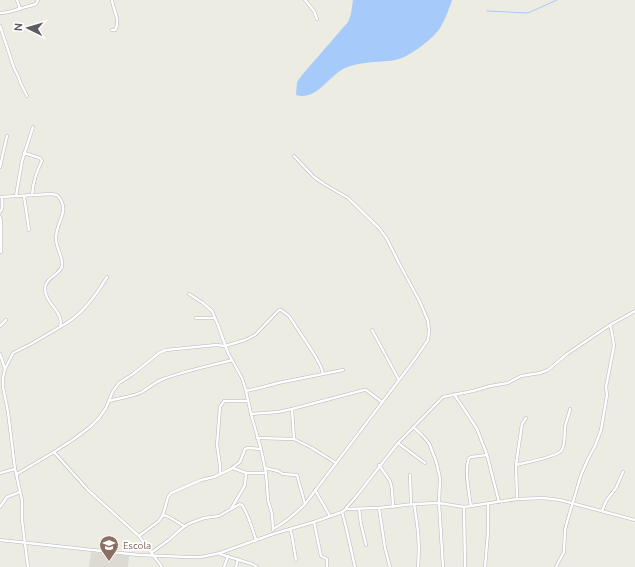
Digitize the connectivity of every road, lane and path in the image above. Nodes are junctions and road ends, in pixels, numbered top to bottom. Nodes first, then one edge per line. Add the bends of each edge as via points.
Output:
1 (17, 0) edge
2 (38, 0) edge
3 (112, 0) edge
4 (305, 0) edge
5 (20, 9) junction
6 (0, 13) edge
7 (317, 19) dead end
8 (0, 26) edge
9 (112, 30) dead end
10 (27, 96) dead end
11 (33, 127) dead end
12 (7, 136) dead end
13 (24, 153) junction
14 (294, 156) dead end
15 (0, 168) edge
16 (32, 195) junction
17 (16, 196) junction
18 (24, 196) junction
19 (1, 197) edge
20 (0, 212) edge
21 (0, 217) edge
22 (29, 230) dead end
23 (1, 252) dead end
24 (107, 277) dead end
25 (189, 294) dead end
26 (635, 311) edge
27 (196, 318) dead end
28 (215, 318) junction
29 (6, 320) dead end
30 (610, 325) junction
31 (0, 326) edge
32 (60, 327) junction
33 (372, 330) dead end
34 (225, 346) junction
35 (0, 354) edge
36 (232, 360) junction
37 (5, 369) junction
38 (343, 370) dead end
39 (323, 374) junction
40 (399, 380) junction
41 (3, 387) junction
42 (246, 391) junction
43 (0, 392) edge
44 (454, 394) junction
45 (109, 401) junction
46 (248, 401) junction
47 (382, 402) junction
48 (292, 409) junction
49 (570, 409) dead end
50 (250, 414) junction
51 (526, 418) dead end
52 (413, 427) junction
53 (257, 438) junction
54 (294, 439) junction
55 (398, 443) junction
56 (261, 449) junction
57 (54, 452) junction
58 (487, 455) junction
59 (336, 462) junction
60 (425, 463) dead end
61 (380, 465) junction
62 (516, 465) junction
63 (233, 468) junction
64 (264, 468) junction
65 (15, 469) junction
66 (0, 472) edge
67 (623, 472) dead end
68 (246, 473) junction
69 (266, 473) junction
70 (16, 474) junction
71 (220, 474) junction
72 (410, 475) dead end
73 (315, 490) junction
74 (20, 492) junction
75 (517, 499) junction
76 (499, 502) junction
77 (439, 503) junction
78 (572, 503) junction
79 (304, 504) junction
80 (413, 504) junction
81 (488, 504) junction
82 (464, 506) junction
83 (471, 506) junction
84 (0, 507) edge
85 (393, 507) junction
86 (379, 508) junction
87 (346, 509) junction
88 (359, 509) junction
89 (231, 510) junction
90 (602, 511) junction
91 (342, 512) junction
92 (163, 515) junction
93 (330, 516) junction
94 (635, 519) edge
95 (314, 522) junction
96 (184, 526) junction
97 (273, 529) junction
98 (290, 529) junction
99 (273, 534) junction
100 (139, 536) junction
101 (0, 540) edge
102 (256, 540) junction
103 (25, 542) junction
104 (366, 545) dead end
105 (151, 553) junction
106 (220, 553) junction
107 (154, 556) junction
108 (228, 556) junction
109 (238, 559) junction
110 (296, 560) dead end
111 (28, 567) edge
112 (162, 567) edge
113 (224, 567) edge
114 (236, 567) edge
115 (257, 567) edge
116 (327, 567) edge
117 (355, 567) edge
118 (390, 567) edge
119 (418, 567) edge
120 (443, 567) edge
121 (465, 567) edge
122 (485, 567) edge
123 (556, 567) edge

1 - 5 street
2 - 5 street via 36,4
3 - 9 street via 117,26 116,30
4 - 7 street
5 - 6 street
8 - 10 street via 14,68
11 - 13 street
12 - 15 street
13 - 16 street via 42,160
13 - 17 street
14 - 40 street via 314,177 348,198 379,228 420,302 428,321 428,340
16 - 18 street
16 - 32 street via 57,195 63,204 64,210 56,233 62,267 45,288 61,319
17 - 18 street
17 - 19 street
18 - 22 street
19 - 20 street via 3,207
21 - 23 street
24 - 32 street via 99,291 82,310
25 - 28 street via 209,308
26 - 30 street
27 - 28 street
28 - 34 street
29 - 31 street
30 - 44 street via 548,370 521,376 508,383
30 - 78 street via 614,346 601,430
32 - 37 street via 13,353
33 - 40 street
34 - 36 street
34 - 39 street via 255,334 280,310 288,316 314,354
34 - 45 street via 166,350 159,353 119,383
35 - 37 street
36 - 42 street
36 - 45 street via 160,380 138,394
37 - 41 street
38 - 39 street
39 - 42 street
40 - 47 street
41 - 43 street
41 - 65 street
42 - 46 street
44 - 52 street via 441,398
44 - 58 street via 477,429
45 - 57 street via 90,427
46 - 50 street
46 - 71 street via 224,401 220,407 217,445
47 - 48 street via 364,390
47 - 59 street
48 - 50 street
48 - 54 street
49 - 62 street via 562,450 549,457
50 - 53 street
51 - 62 street via 522,424
52 - 55 street
52 - 77 street via 427,440 436,461 440,478
53 - 54 street
53 - 56 street
54 - 59 street
55 - 60 street
55 - 61 street
56 - 63 street via 245,449 240,462
56 - 64 street
57 - 70 street
57 - 100 street via 88,490
58 - 76 street
58 - 83 street via 471,457 468,461
59 - 73 street
61 - 85 street via 390,481
61 - 87 street
62 - 75 street
63 - 68 street
63 - 71 street
64 - 69 street
64 - 79 street via 282,474 297,475
65 - 66 street
65 - 70 street
67 - 90 street
68 - 69 street
68 - 89 street via 245,485
69 - 97 street
70 - 74 street
71 - 92 street via 171,493
72 - 80 street
73 - 79 street
73 - 93 street
74 - 84 street via 7,498
74 - 103 street
75 - 76 street
75 - 78 street via 543,498
76 - 81 street
77 - 80 street
77 - 82 street
77 - 120 street
78 - 90 street
78 - 123 street via 565,530 564,552
79 - 97 street via 294,515
80 - 85 street
80 - 119 street via 420,543
81 - 83 street
81 - 122 street
82 - 83 street
82 - 121 street
85 - 86 street
86 - 88 street
86 - 118 street
87 - 88 street
87 - 91 street
88 - 104 street
89 - 96 street
89 - 102 street via 242,505 251,522
90 - 94 street
91 - 93 street
91 - 117 street
92 - 96 street
92 - 100 street
93 - 95 street
95 - 98 street
95 - 116 street via 321,556 327,559
96 - 105 street
97 - 99 street
98 - 99 street
98 - 110 street
99 - 102 street
100 - 105 street
101 - 103 street
102 - 106 street
103 - 107 street
103 - 111 street
105 - 107 street
106 - 107 street via 194,557
106 - 108 street
107 - 112 street
108 - 109 street
108 - 113 street
109 - 114 street
109 - 115 street

